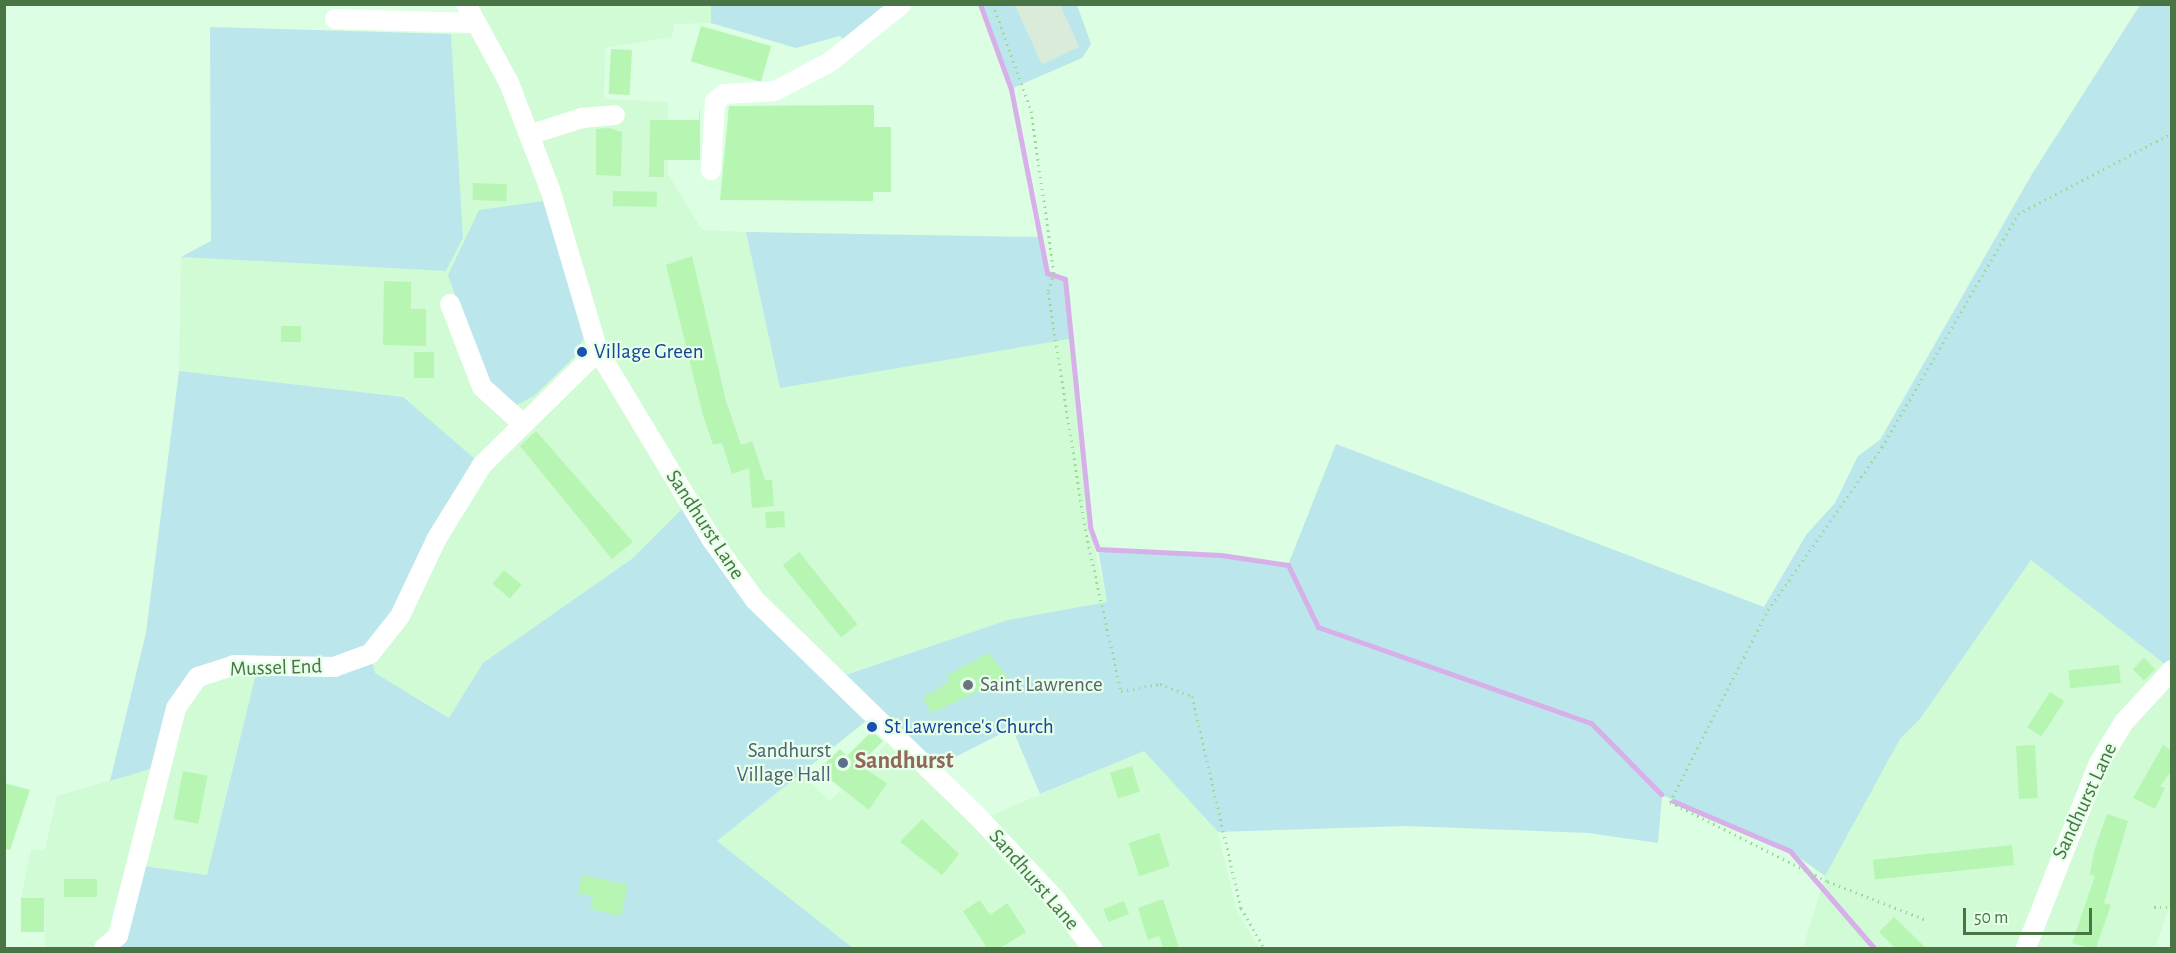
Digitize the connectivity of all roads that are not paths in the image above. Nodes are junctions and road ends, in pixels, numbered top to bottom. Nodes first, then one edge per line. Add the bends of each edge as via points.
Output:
1 (466, 4) edge
2 (902, 4) edge
3 (335, 19) dead end
4 (474, 23) junction
5 (615, 114) dead end
6 (529, 135) junction
7 (711, 170) dead end
8 (450, 304) dead end
9 (598, 351) junction
10 (522, 423) junction
11 (2172, 670) edge
12 (104, 948) edge
13 (1092, 948) edge
14 (2026, 948) edge

1 - 4 street, Sandhurst Lane
2 - 7 street via 830,62 776,91 723,94 715,102
3 - 4 street
4 - 6 street, Sandhurst Lane via 509,83
5 - 6 street via 582,118
6 - 9 street, Sandhurst Lane
8 - 10 street via 482,387
9 - 10 street, Mussel End
9 - 13 street, Sandhurst Lane via 688,503 755,600 981,820 1056,900
10 - 12 street, Mussel End via 482,465 437,538 400,616 370,654 334,667 234,665 198,677 176,708 118,936
11 - 14 street, Sandhurst Lane via 2124,722 2099,763

